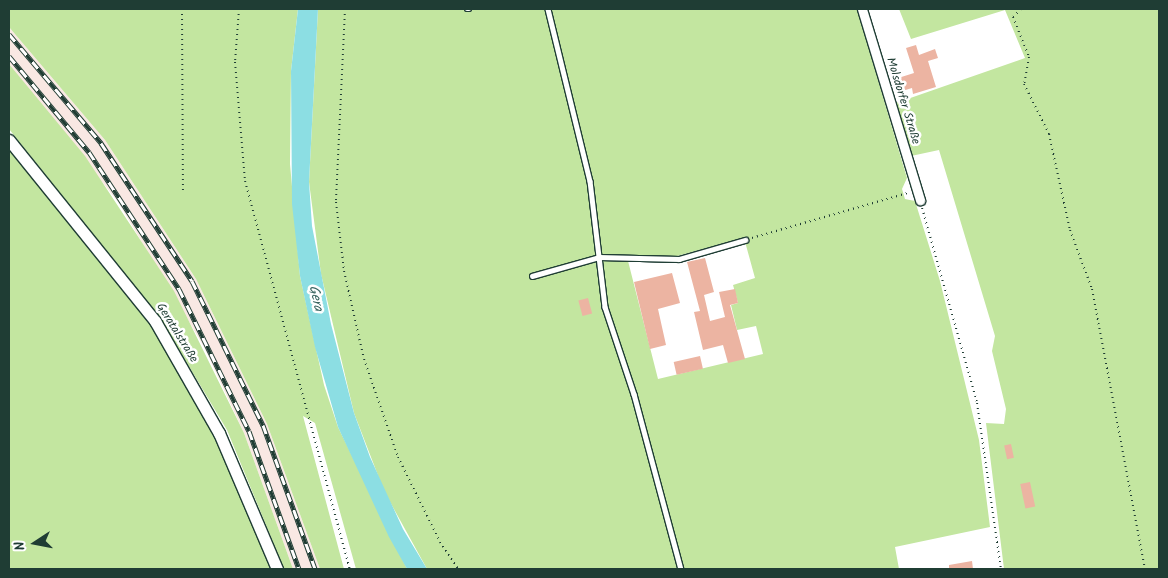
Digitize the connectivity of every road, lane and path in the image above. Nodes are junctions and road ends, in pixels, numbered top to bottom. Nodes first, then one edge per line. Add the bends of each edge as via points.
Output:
1 (182, 9) edge
2 (239, 9) edge
3 (345, 9) edge
4 (548, 9) edge
5 (862, 9) edge
6 (1021, 9) edge
7 (9, 140) edge
8 (183, 190) dead end
9 (904, 194) dead end
10 (920, 200) joint
11 (745, 240) joint
12 (599, 257) junction
13 (532, 276) dead end
14 (277, 569) edge
15 (350, 569) edge
16 (458, 569) edge
17 (681, 569) edge
18 (1000, 569) edge
19 (1145, 569) edge

1 - 8 path
2 - 15 path via 235,62 245,181
3 - 16 path via 336,202 344,271 364,359 398,457 440,542
4 - 12 lane via 590,181
5 - 10 street, Molsdorfer Straße
6 - 19 path via 1013,17 1029,57 1024,84 1049,134 1070,230 1092,290
7 - 14 street, Geratalstraße via 160,330 219,433
9 - 11 path
10 - 18 path via 977,403
11 - 12 lane via 679,259
12 - 13 lane
12 - 17 lane via 605,307 634,394

